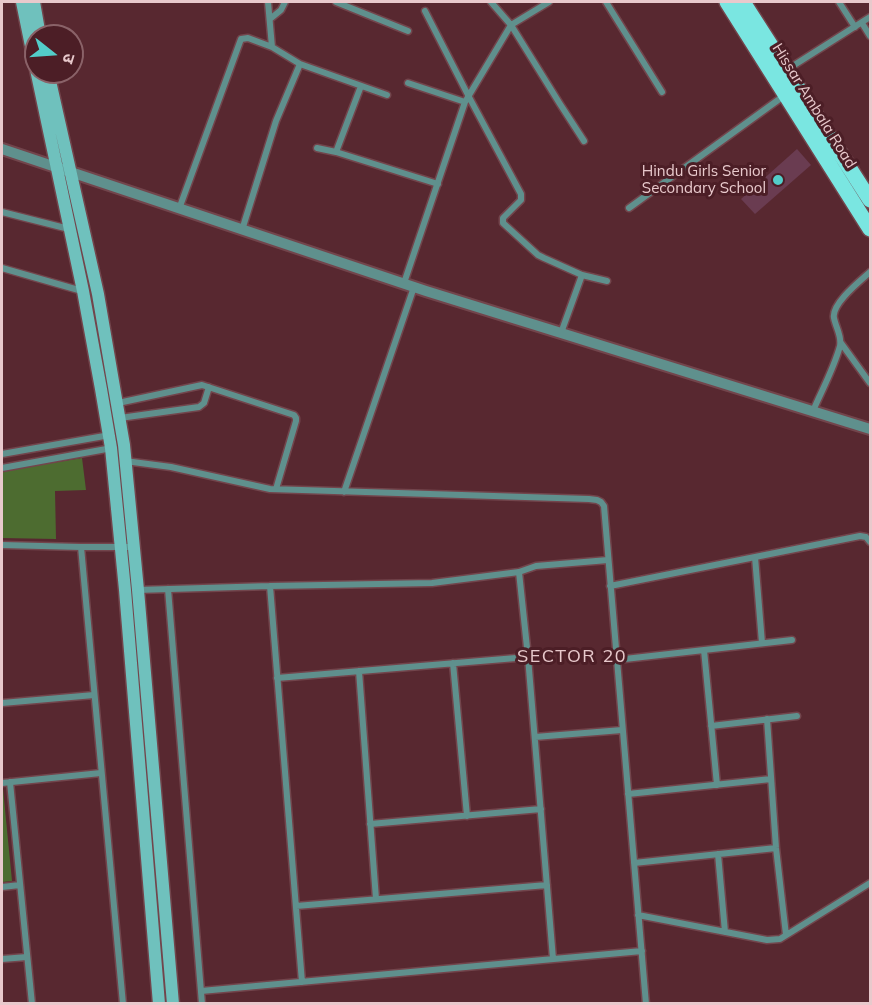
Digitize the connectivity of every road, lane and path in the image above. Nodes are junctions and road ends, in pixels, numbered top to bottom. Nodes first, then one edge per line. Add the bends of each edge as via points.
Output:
1 (22, 2) edge
2 (34, 2) edge
3 (268, 2) edge
4 (285, 2) edge
5 (336, 2) edge
6 (490, 2) edge
7 (549, 2) edge
8 (606, 2) edge
9 (727, 2) edge
10 (743, 2) edge
11 (839, 2) edge
12 (425, 11) dead end
13 (870, 17) edge
14 (270, 19) junction
15 (862, 23) junction
16 (38, 24) edge
17 (511, 25) junction
18 (855, 27) junction
19 (408, 31) dead end
20 (870, 36) edge
21 (272, 47) junction
22 (300, 64) junction
23 (787, 70) junction
24 (408, 82) dead end
25 (51, 84) edge
26 (361, 86) junction
27 (791, 90) junction
28 (662, 92) dead end
29 (387, 94) dead end
30 (467, 99) junction
31 (584, 141) dead end
32 (317, 148) dead end
33 (2, 149) edge
34 (336, 152) junction
35 (56, 168) junction
36 (72, 174) junction
37 (438, 184) junction
38 (870, 200) edge
39 (629, 208) dead end
40 (179, 209) junction
41 (2, 212) edge
42 (69, 229) junction
43 (870, 229) edge
44 (242, 230) junction
45 (84, 232) junction
46 (2, 268) edge
47 (870, 272) edge
48 (582, 275) junction
49 (607, 281) dead end
50 (409, 285) junction
51 (83, 291) junction
52 (561, 333) junction
53 (840, 344) junction
54 (870, 383) edge
55 (209, 387) junction
56 (118, 403) junction
57 (813, 411) junction
58 (120, 418) junction
59 (870, 429) edge
60 (123, 439) junction
61 (111, 448) junction
62 (2, 454) edge
63 (126, 461) junction
64 (2, 468) edge
65 (276, 489) junction
66 (344, 492) junction
67 (870, 542) edge
68 (2, 545) edge
69 (134, 546) junction
70 (81, 547) junction
71 (120, 547) junction
72 (754, 556) junction
73 (608, 560) junction
74 (519, 572) junction
75 (270, 586) junction
76 (610, 586) junction
77 (168, 588) junction
78 (124, 590) junction
79 (138, 590) junction
80 (792, 640) dead end
81 (762, 643) junction
82 (704, 650) junction
83 (528, 657) junction
84 (616, 660) junction
85 (453, 663) junction
86 (359, 671) junction
87 (277, 678) junction
88 (94, 694) junction
89 (2, 703) edge
90 (797, 716) dead end
91 (767, 719) junction
92 (711, 726) junction
93 (622, 730) junction
94 (535, 737) junction
95 (101, 773) junction
96 (771, 779) junction
97 (10, 782) junction
98 (2, 783) edge
99 (717, 785) junction
100 (628, 794) junction
101 (541, 809) junction
102 (467, 816) junction
103 (370, 824) junction
104 (776, 848) junction
105 (718, 855) junction
106 (634, 863) junction
107 (870, 883) edge
108 (20, 885) junction
109 (547, 885) junction
110 (2, 887) edge
111 (376, 899) junction
112 (296, 906) junction
113 (638, 915) junction
114 (725, 932) junction
115 (786, 935) junction
116 (642, 951) junction
117 (27, 957) junction
118 (2, 959) edge
119 (553, 959) junction
120 (302, 982) junction
121 (201, 991) junction
122 (32, 1004) edge
123 (123, 1004) edge
124 (159, 1004) edge
125 (173, 1004) edge
126 (202, 1004) edge
127 (646, 1004) edge

1 - 35 main road
2 - 16 main road
3 - 14 street
4 - 14 street
5 - 19 street
6 - 17 street
7 - 17 street
8 - 28 street
9 - 27 main road, Hissar Ambala Road
10 - 23 main road, Hissar Ambala Road
11 - 18 street
12 - 30 street
13 - 15 street
14 - 21 street
15 - 18 street
15 - 20 street
17 - 30 street
17 - 31 street
18 - 23 street
21 - 22 street
21 - 40 street via 241,39
22 - 26 street
22 - 44 street via 276,122
23 - 27 main road, Hissar Ambala Road
24 - 30 street
25 - 36 main road
26 - 29 street
26 - 34 street
27 - 38 main road, Hissar Ambala Road
27 - 39 street
27 - 43 main road, Hissar Ambala Road
30 - 37 street
30 - 48 street via 521,195 503,223 538,255
32 - 34 street
33 - 35 street
34 - 37 street
35 - 36 street
35 - 42 main road
36 - 40 street
36 - 45 main road
37 - 50 street
40 - 44 street
41 - 42 street
42 - 45 street
42 - 51 main road
44 - 50 street
45 - 56 main road
46 - 51 street
47 - 53 street via 835,308
48 - 49 street
48 - 52 street
50 - 52 street
50 - 66 street
51 - 61 main road
52 - 57 street
53 - 54 street
53 - 57 street
55 - 56 street via 200,385
55 - 58 street via 199,407
55 - 65 street via 295,416
56 - 58 main road
57 - 59 street
58 - 60 main road
60 - 61 street
60 - 61 street
60 - 63 main road
61 - 62 street
61 - 63 street
61 - 64 street
61 - 71 main road
63 - 65 street
63 - 69 main road
65 - 66 street
66 - 73 street via 597,500 604,506
67 - 72 street via 860,536
68 - 70 street
69 - 71 street
69 - 79 main road
70 - 71 street
70 - 88 street
71 - 78 main road
72 - 76 street
72 - 81 street
73 - 74 street via 536,566
73 - 76 street
74 - 75 street via 432,583
74 - 83 street
75 - 77 street
75 - 87 street
76 - 84 street
77 - 79 street
77 - 121 street
78 - 79 street
78 - 124 main road
79 - 125 main road
80 - 81 street
81 - 82 street
82 - 84 street
82 - 92 street
83 - 85 street
83 - 94 street
84 - 93 street
85 - 86 street
85 - 102 street
86 - 87 street
86 - 103 street
87 - 112 street
88 - 89 street
88 - 95 street
90 - 91 street
91 - 92 street
91 - 96 street
92 - 99 street
93 - 94 street
93 - 100 street
94 - 101 street
95 - 97 street
95 - 123 street
96 - 99 street
96 - 104 street
97 - 98 street
97 - 108 street
99 - 100 street
100 - 106 street
101 - 102 street
101 - 109 street
102 - 103 street
103 - 111 street
104 - 105 street
104 - 115 street
105 - 106 street
105 - 114 street
106 - 113 street
107 - 115 street
108 - 110 street
108 - 117 street
109 - 111 street
109 - 119 street
111 - 112 street
112 - 120 street
113 - 114 street
113 - 116 street
114 - 115 street via 767,940
116 - 119 street
116 - 127 street
117 - 118 street
117 - 122 street
119 - 120 street
120 - 121 street
121 - 126 street

